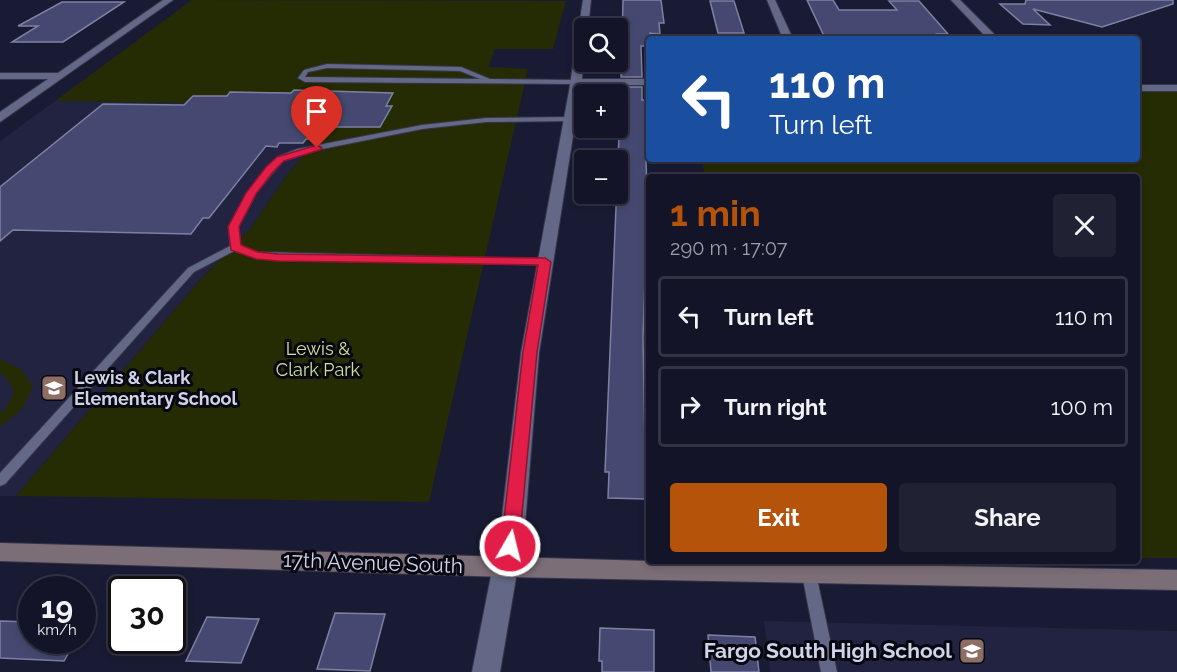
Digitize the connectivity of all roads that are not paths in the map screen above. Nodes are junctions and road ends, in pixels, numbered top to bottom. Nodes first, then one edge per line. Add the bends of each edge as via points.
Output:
1 (169, 0) edge
2 (586, 0) edge
3 (771, 0) edge
4 (956, 0) edge
5 (787, 36) edge
6 (991, 36) edge
7 (0, 76) edge
8 (59, 76) junction
9 (487, 80) junction
10 (575, 82) junction
11 (646, 82) edge
12 (1140, 88) edge
13 (1177, 88) edge
14 (0, 118) edge
15 (570, 119) junction
16 (235, 247) junction
17 (545, 262) junction
18 (0, 481) edge
19 (0, 552) edge
20 (506, 567) junction
21 (809, 574) junction
22 (1177, 580) edge
23 (486, 672) edge
24 (829, 672) edge

1 - 8 street
2 - 10 street
3 - 5 street
4 - 6 street
7 - 8 street
8 - 14 street
9 - 9 lane via 305,80 301,78 306,70 327,66 460,69
9 - 10 lane
10 - 11 street
10 - 15 street
12 - 13 street
15 - 16 lane via 486,120 422,127 280,159 251,193 233,227
15 - 17 street
16 - 17 lane via 256,255 278,257
16 - 18 lane via 190,270
17 - 20 street via 530,352
19 - 20 street, 17th Avenue South
20 - 21 street, 17th Avenue South
20 - 23 street
21 - 22 street, 17th Avenue South
21 - 24 lane

